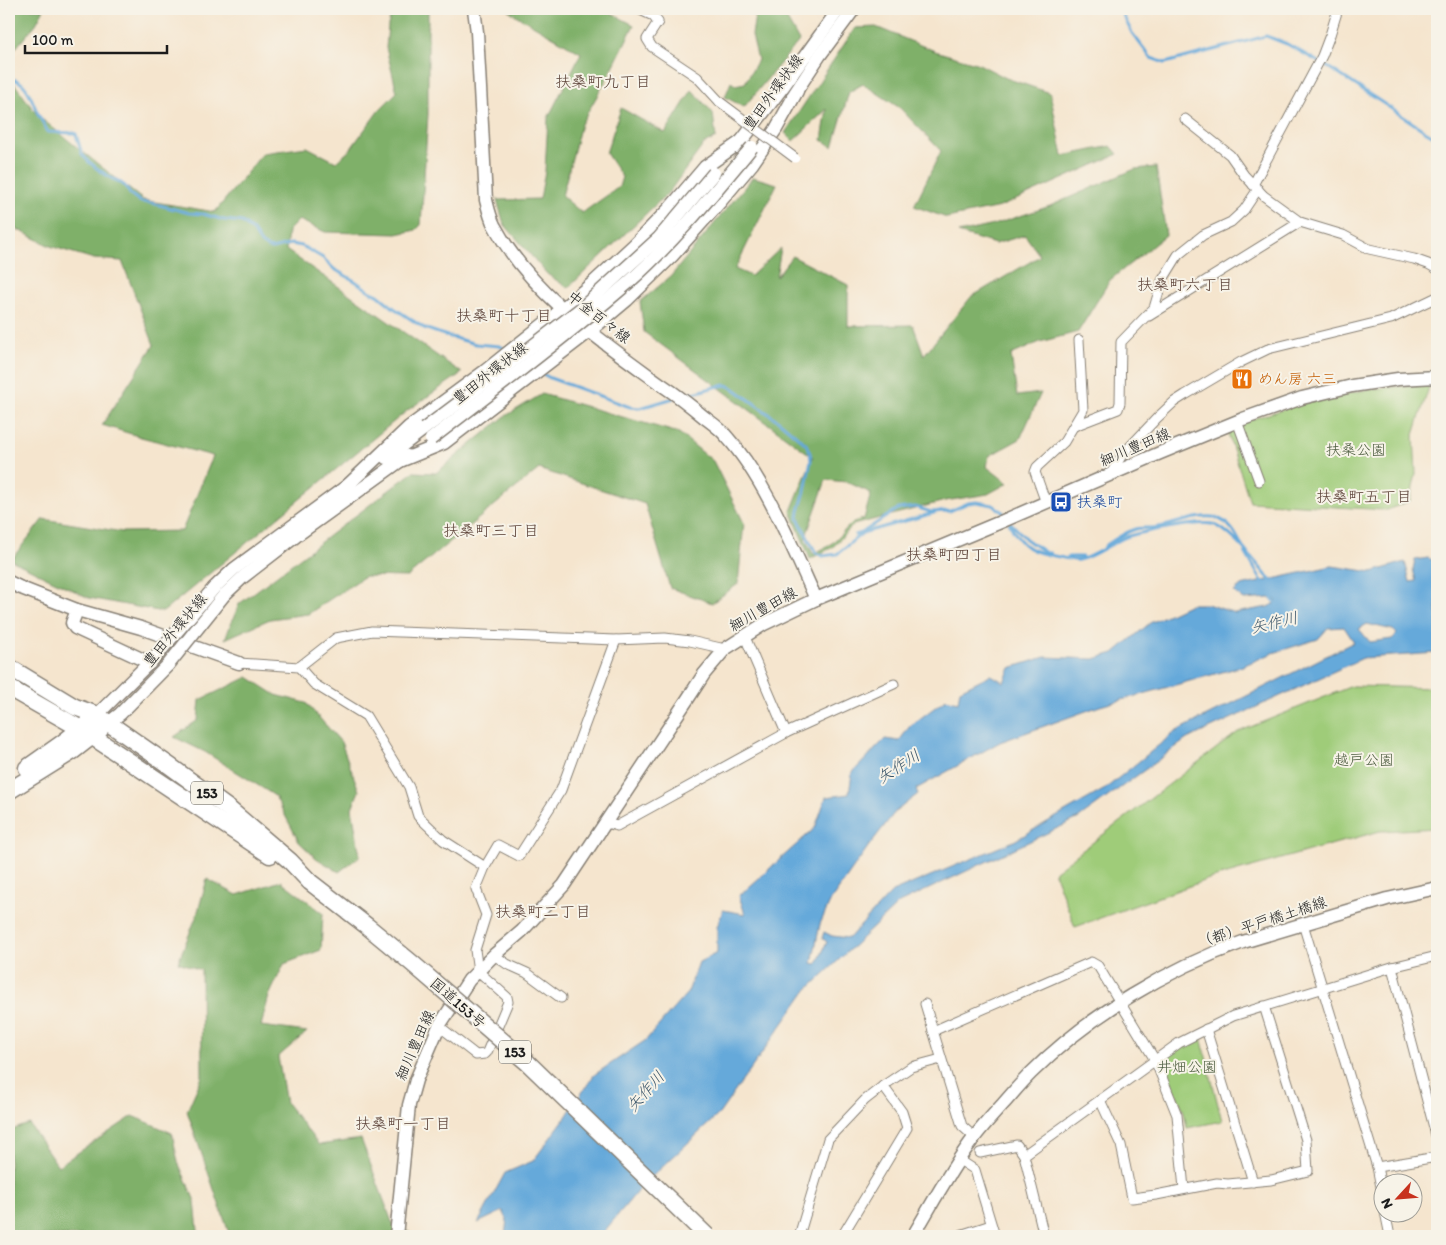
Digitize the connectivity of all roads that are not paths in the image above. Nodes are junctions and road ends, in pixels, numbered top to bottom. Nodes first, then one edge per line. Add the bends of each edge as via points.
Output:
1 (474, 9) edge
2 (638, 9) edge
3 (854, 9) edge
4 (1338, 9) edge
5 (841, 14) edge
6 (797, 91) junction
7 (1185, 119) dead end
8 (747, 144) junction
9 (795, 158) dead end
10 (1255, 187) junction
11 (1300, 222) junction
12 (1437, 270) edge
13 (1437, 297) edge
14 (562, 309) junction
15 (1140, 322) junction
16 (590, 331) junction
17 (1079, 340) dead end
18 (1437, 377) edge
19 (1237, 421) junction
20 (1074, 426) junction
21 (428, 434) junction
22 (400, 460) junction
23 (1110, 475) junction
24 (1259, 481) dead end
25 (346, 487) junction
26 (1046, 503) junction
27 (9, 582) edge
28 (219, 591) junction
29 (816, 598) junction
30 (77, 610) junction
31 (745, 637) junction
32 (616, 640) junction
33 (725, 649) junction
34 (153, 660) junction
35 (239, 663) joint
36 (9, 666) edge
37 (298, 667) junction
38 (894, 684) dead end
39 (9, 688) edge
40 (102, 719) junction
41 (87, 733) junction
42 (786, 733) junction
43 (9, 779) edge
44 (9, 791) edge
45 (606, 823) junction
46 (485, 867) junction
47 (310, 882) junction
48 (1437, 888) edge
49 (1303, 924) junction
50 (494, 955) junction
51 (1437, 956) edge
52 (1392, 967) junction
53 (478, 971) junction
54 (1323, 988) junction
55 (561, 998) dead end
56 (1120, 1003) junction
57 (925, 1004) dead end
58 (1264, 1006) junction
59 (439, 1026) junction
60 (1206, 1029) junction
61 (933, 1031) junction
62 (941, 1059) junction
63 (1155, 1060) junction
64 (883, 1086) junction
65 (1100, 1100) junction
66 (974, 1137) junction
67 (1437, 1139) edge
68 (980, 1153) dead end
69 (1024, 1155) junction
70 (1437, 1157) edge
71 (958, 1159) junction
72 (1377, 1167) junction
73 (1378, 1172) edge
74 (1253, 1182) junction
75 (1184, 1189) junction
76 (1388, 1222) edge
77 (991, 1225) junction
78 (396, 1236) edge
79 (707, 1236) edge
80 (799, 1236) edge
81 (842, 1236) edge
82 (913, 1236) edge
83 (957, 1236) edge
84 (995, 1236) edge
85 (1044, 1236) edge
86 (1390, 1236) edge

1 - 14 street, 中金百々線 via 486,200 493,223 510,253
2 - 9 street, bridge via 658,22 647,39 652,48 697,77 720,102
3 - 5 street, 豊田外環状線
4 - 10 street via 1322,56
5 - 6 street, 豊田外環状線
5 - 8 street, 豊田外環状線
6 - 8 street, 豊田外環状線
6 - 16 street via 752,164 719,204 672,256
7 - 10 street via 1230,155
8 - 14 street via 706,167 634,245
8 - 21 street, 豊田外環状線, bridge via 714,174 659,238 583,307 468,396
8 - 21 street, 豊田外環状線, bridge via 686,224 629,281 534,359
10 - 11 street
10 - 15 street via 1244,210 1231,222 1202,235 1178,255 1162,281 1154,308
11 - 12 street via 1343,235 1369,249 1428,264
11 - 15 street
13 - 23 street via 1391,319 1268,349 1241,362 1174,402 1122,455
14 - 16 street, 中金百々線
14 - 25 street via 409,426
15 - 20 street via 1121,342 1118,409
16 - 22 street via 444,443
16 - 29 street, 中金百々線 via 727,436 776,513
17 - 20 street via 1083,410
18 - 19 street, 細川豊田線 via 1352,386 1302,398
19 - 23 street, 細川豊田線
19 - 24 street
20 - 26 street via 1064,442 1036,467
21 - 22 street, 豊田外環状線
21 - 25 street, 豊田外環状線
22 - 28 street, 豊田外環状線 via 243,577
23 - 26 street, 細川豊田線
25 - 28 street, 豊田外環状線 via 234,569
26 - 29 street, 細川豊田線
27 - 30 street
28 - 34 street, 豊田外環状線, bridge
28 - 40 street, 豊田外環状線, bridge via 168,665 120,714
29 - 31 street, 細川豊田線
30 - 34 street via 72,624 75,628
30 - 35 street via 141,628
31 - 33 street, 細川豊田線
31 - 42 street
32 - 33 street via 665,638
32 - 37 street via 372,631 336,638
32 - 46 street via 561,790 519,856 498,845
33 - 45 street, 細川豊田線 via 704,674
34 - 40 street, 豊田外環状線
35 - 37 street
36 - 40 highway, 国道153号 / 153 via 75,707
37 - 46 street via 314,684 366,716 409,788 418,816 443,840
38 - 42 street
39 - 41 highway, 国道153号 / 153
40 - 41 highway
40 - 47 highway, 国道153号 / 153 via 229,809
41 - 43 highway
41 - 44 highway via 70,753
41 - 47 highway, 国道153号 / 153
42 - 45 street via 617,826
45 - 50 street, 細川豊田線 via 553,898
46 - 53 street via 476,889 486,915 476,950
47 - 79 highway, 国道153号 / 153, bridge via 405,957 528,1064
48 - 49 street, （都）平戸橋土橋線
49 - 54 street
49 - 56 street, （都）平戸橋土橋線 via 1211,954
50 - 53 street, 細川豊田線
50 - 55 street via 527,973
51 - 52 street
52 - 54 street
52 - 67 street
53 - 59 street, 細川豊田線
53 - 59 street via 507,997 508,1002 487,1052 476,1055
54 - 58 street
54 - 72 street
56 - 61 street via 1098,966 1091,962
56 - 63 street
56 - 66 street, （都）平戸橋土橋線 via 1073,1036 1030,1074
57 - 61 street
58 - 60 street
58 - 74 street via 1306,1140 1308,1171
59 - 78 street, 細川豊田線 via 409,1105
60 - 63 street
60 - 74 street
61 - 62 street
62 - 64 street via 911,1067
62 - 66 street via 962,1126
63 - 65 street
63 - 75 street via 1177,1115
64 - 80 street via 828,1139
64 - 81 street via 902,1112 907,1128
65 - 69 street
65 - 75 street via 1121,1145 1132,1198
66 - 71 street, （都）平戸橋土橋線
68 - 69 street via 1017,1145
69 - 85 street
70 - 72 street
71 - 77 street via 975,1170
71 - 82 street, （都）平戸橋土橋線
72 - 73 street
74 - 75 street via 1217,1183
76 - 86 street
77 - 83 street
77 - 84 street

